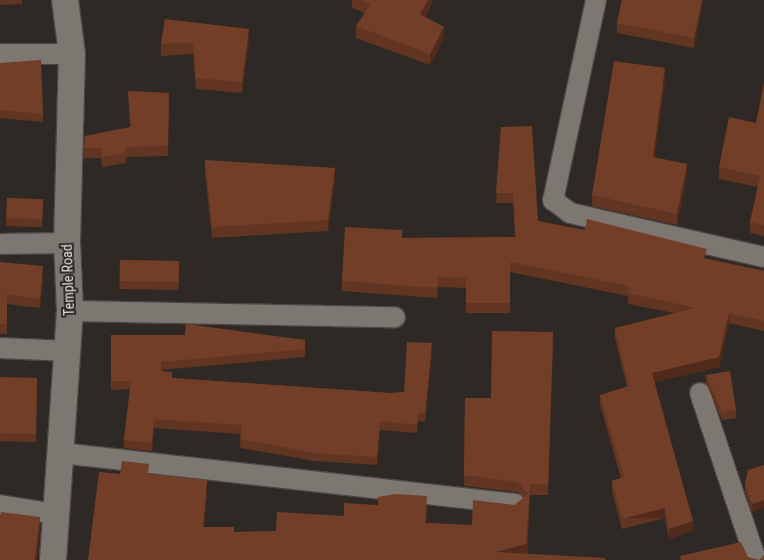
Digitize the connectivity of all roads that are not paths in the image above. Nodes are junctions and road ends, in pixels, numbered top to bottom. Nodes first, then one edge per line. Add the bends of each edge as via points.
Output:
1 (65, 0) edge
2 (596, 0) edge
3 (0, 54) edge
4 (72, 54) junction
5 (67, 243) junction
6 (0, 244) edge
7 (764, 257) edge
8 (70, 311) junction
9 (395, 316) dead end
10 (0, 348) edge
11 (68, 351) junction
12 (700, 394) dead end
13 (60, 453) junction
14 (516, 504) edge
15 (0, 505) edge
16 (55, 514) junction
17 (53, 560) edge
18 (756, 560) edge

1 - 4 street, Temple Road
2 - 7 street via 553,200 570,213
3 - 4 street
4 - 5 street, Temple Road
5 - 6 street
5 - 8 street, Temple Road
8 - 9 street
8 - 11 street, Temple Road
10 - 11 street
11 - 13 street, Temple Road
12 - 18 street
13 - 14 street
13 - 16 street, Temple Road
15 - 16 street
16 - 17 street, Temple Road

